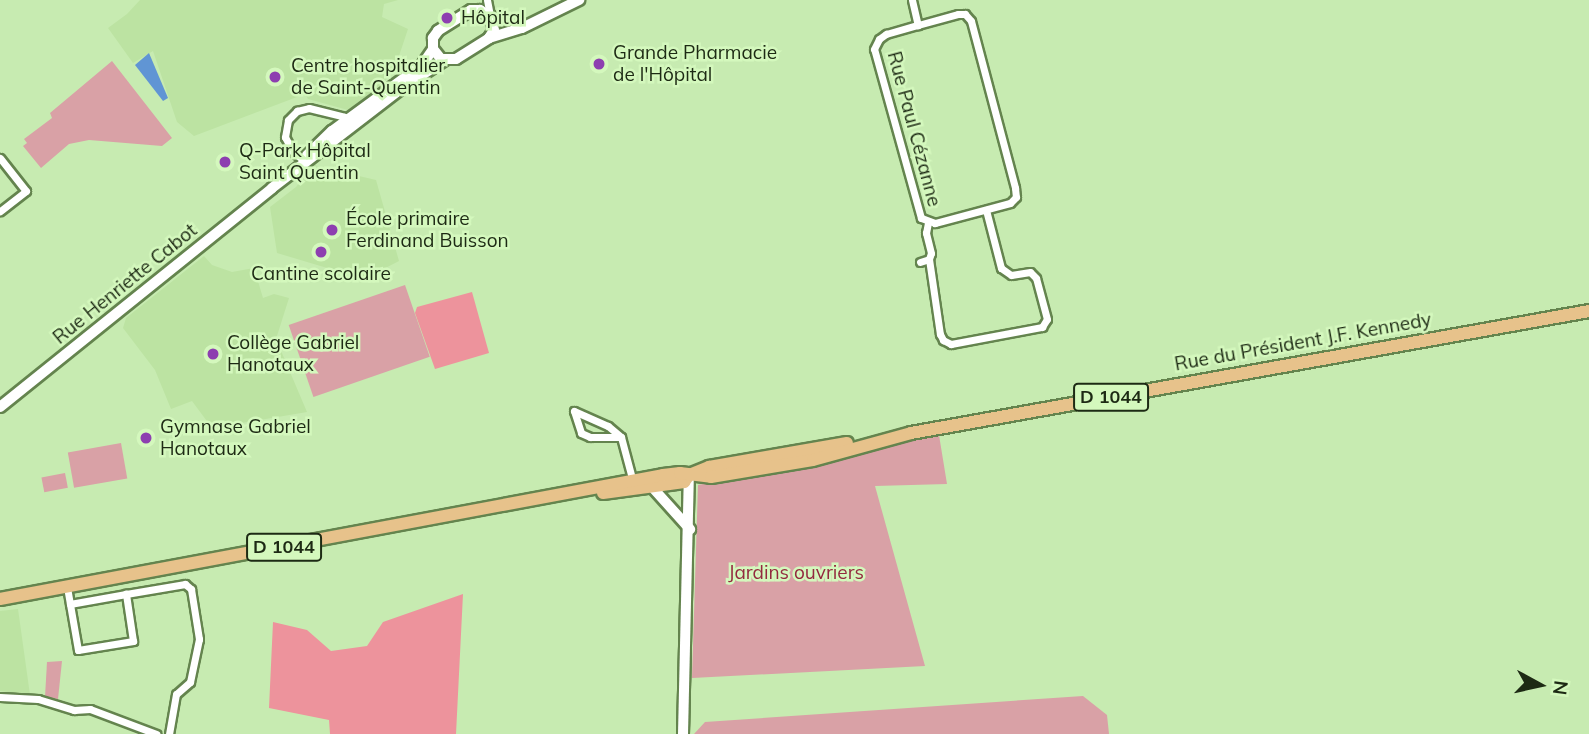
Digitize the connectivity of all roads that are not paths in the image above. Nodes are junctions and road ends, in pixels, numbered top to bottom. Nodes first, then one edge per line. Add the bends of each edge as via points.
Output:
1 (487, 0) edge
2 (579, 0) edge
3 (912, 0) edge
4 (474, 5) edge
5 (491, 18) junction
6 (529, 24) junction
7 (918, 25) junction
8 (489, 38) junction
9 (433, 49) junction
10 (445, 60) junction
11 (347, 120) junction
12 (319, 153) junction
13 (0, 158) edge
14 (302, 159) junction
15 (272, 188) junction
16 (986, 210) junction
17 (0, 211) edge
18 (928, 223) junction
19 (1589, 311) edge
20 (0, 407) edge
21 (621, 437) junction
22 (690, 475) junction
23 (634, 485) junction
24 (652, 487) junction
25 (690, 529) junction
26 (67, 587) junction
27 (126, 594) junction
28 (0, 599) edge
29 (70, 604) junction
30 (0, 697) edge
31 (156, 734) edge
32 (169, 734) edge
33 (683, 734) edge

1 - 5 street
2 - 6 street
3 - 7 street
4 - 5 street
4 - 9 street, Rue Henriette Cabot via 438,31
5 - 6 street via 510,25
5 - 8 street via 494,30
6 - 8 street
7 - 16 street, Rue Paul Cézanne via 958,14 971,21 1016,198
7 - 18 street, Rue Paul Cézanne via 886,34 874,49 921,218
8 - 10 street, Rue Henriette Cabot via 456,59
9 - 10 street
9 - 11 street, Rue Henriette Cabot via 422,65
10 - 12 street, Rue Henriette Cabot
11 - 12 street
11 - 14 street, Rue Henriette Cabot
11 - 14 street via 309,108 297,111 288,120 285,136
12 - 15 street, Rue Henriette Cabot
13 - 17 street via 26,191
14 - 15 street, Rue Henriette Cabot
15 - 20 street, Rue Henriette Cabot
16 - 18 street, Rue Paul Cézanne
16 - 18 street via 1002,268 1011,275 1030,272 1036,278 1047,319 1042,327 951,344 943,340 924,260
19 - 22 main road, Rue du Président J.F. Kennedy / D 1044 via 901,435 813,460 711,477
21 - 21 street via 590,438 581,433 574,411
21 - 23 street
22 - 23 main road, Rue du Président J.F. Kennedy / D 1044 via 680,472
22 - 24 main road, Rue du Président J.F. Kennedy / D 1044 via 684,482
22 - 25 street
23 - 24 main road, Rue du Président J.F. Kennedy / D 1044
23 - 26 main road, Rue du Président J.F. Kennedy / D 1044
24 - 25 street
25 - 33 street
26 - 28 main road, Rue du Président J.F. Kennedy / D 1044
26 - 29 street
27 - 29 street
27 - 29 street via 133,641 92,649 78,650
27 - 32 street via 185,584 191,589 199,639 190,682 176,694
30 - 31 street via 90,709

